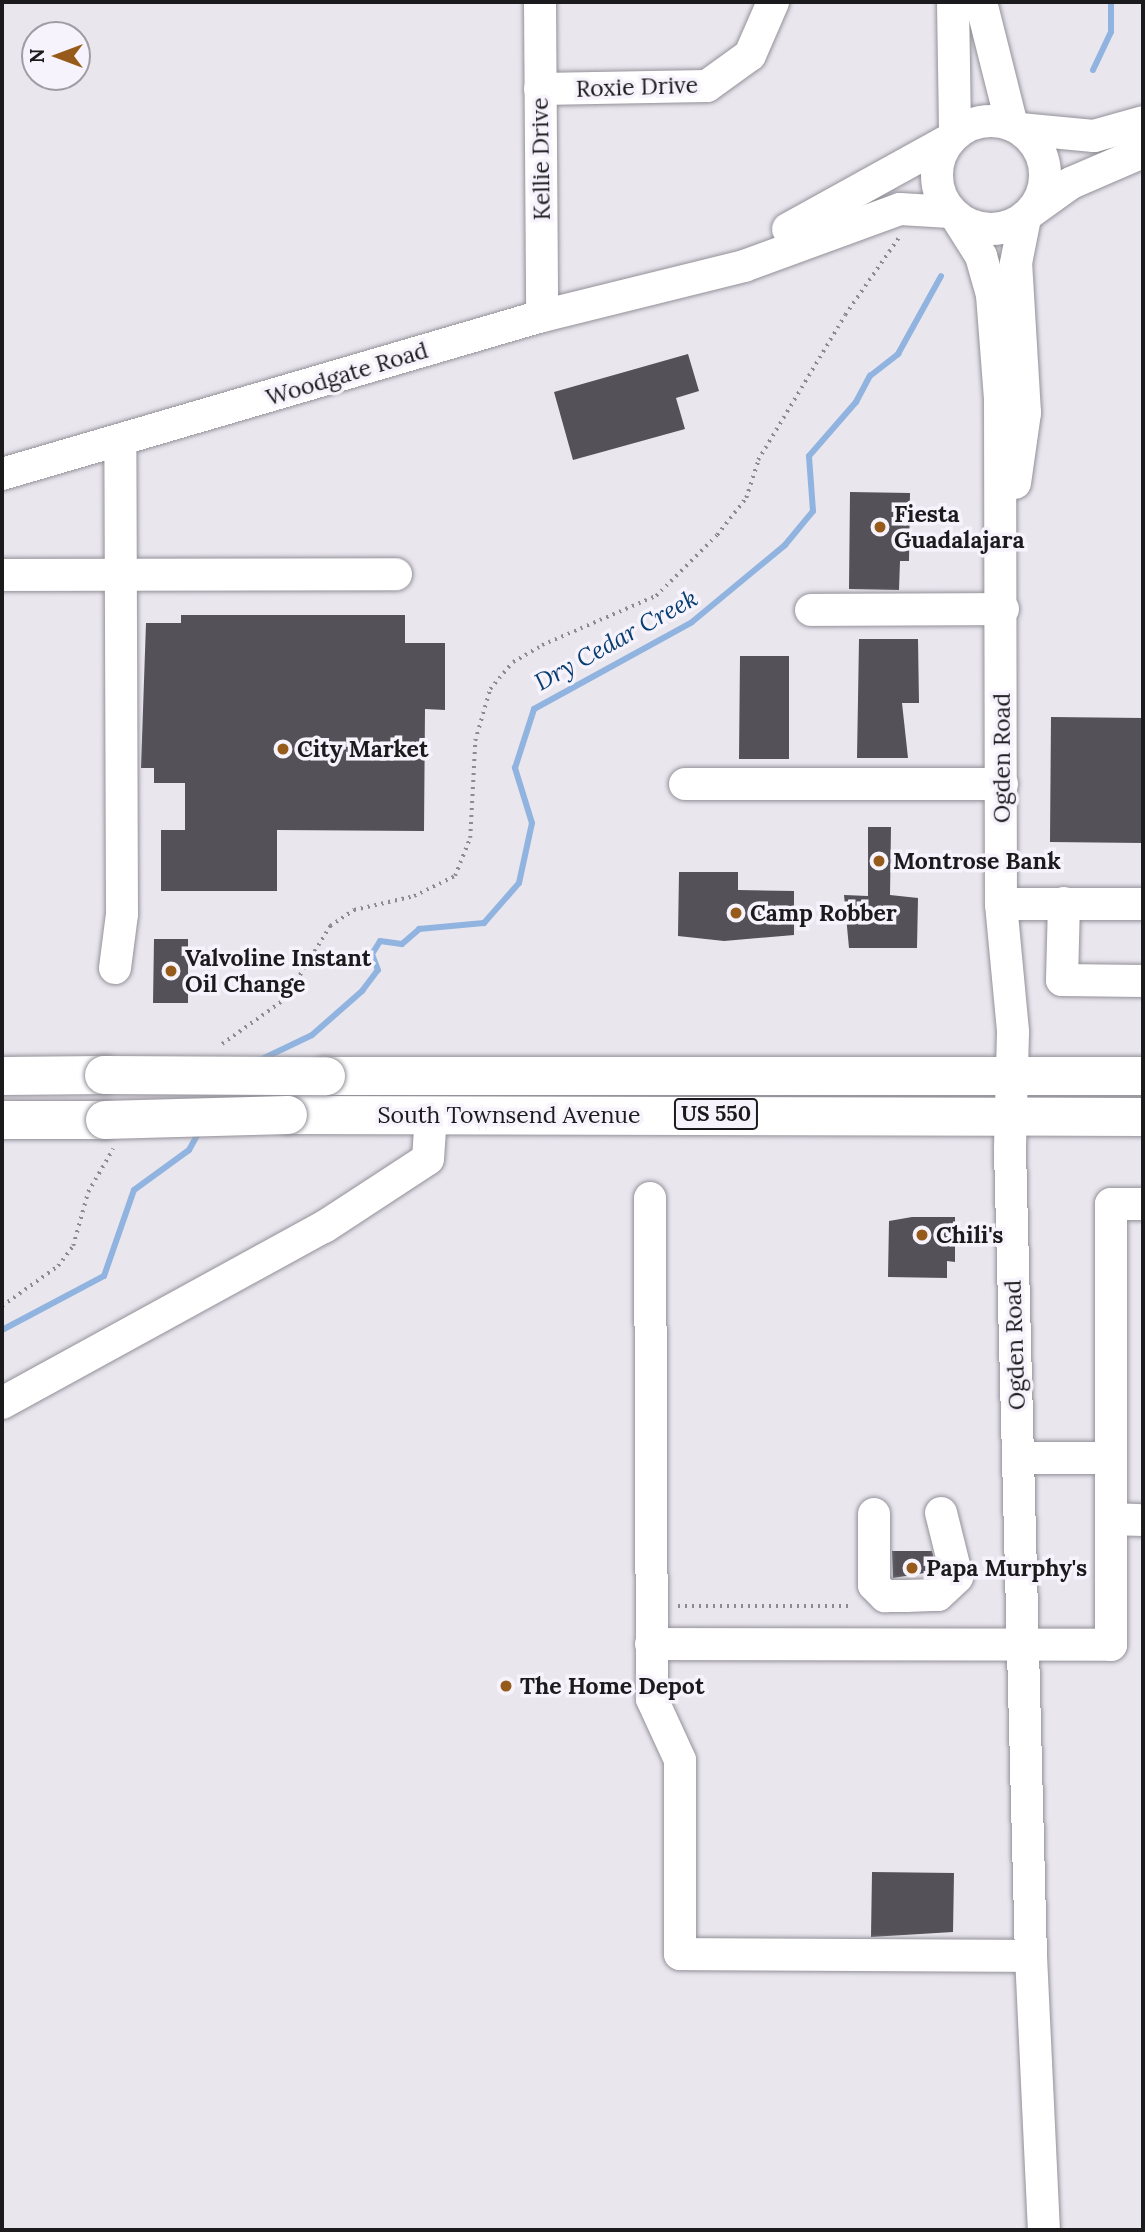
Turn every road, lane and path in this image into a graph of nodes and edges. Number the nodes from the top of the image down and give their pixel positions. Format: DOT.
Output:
graph roads {
  1 [pos="540,2"];
  2 [pos="773,2"];
  3 [pos="953,2"];
  4 [pos="981,2"];
  5 [pos="540,89"];
  6 [pos="1143,122"];
  7 [pos="1016,127"];
  8 [pos="952,137"];
  9 [pos="1143,152"];
  10 [pos="900,209"];
  11 [pos="953,215"];
  12 [pos="1028,215"];
  13 [pos="693,277"];
  14 [pos="542,316"];
  15 [pos="120,442"];
  16 [pos="2,474"];
  17 [pos="120,572"];
  18 [pos="2,575"];
  19 [pos="396,575"];
  20 [pos="1003,609"];
  21 [pos="811,610"];
  22 [pos="685,784"];
  23 [pos="1002,784"];
  24 [pos="1064,903"];
  25 [pos="1000,904"];
  26 [pos="1143,904"];
  27 [pos="115,968"];
  28 [pos="1143,981"];
  29 [pos="211,1056"];
  30 [pos="1012,1075"];
  31 [pos="1143,1075"];
  32 [pos="2,1076"];
  33 [pos="431,1115"];
  34 [pos="1012,1115"];
  35 [pos="1143,1117"];
  36 [pos="2,1120"];
  37 [pos="111,1132"];
  38 [pos="650,1198"];
  39 [pos="1143,1204"];
  40 [pos="2,1306"];
  41 [pos="2,1403"];
  42 [pos="1018,1458"];
  43 [pos="1111,1458"];
  44 [pos="942,1513"];
  45 [pos="874,1514"];
  46 [pos="1111,1519"];
  47 [pos="1143,1520"];
  48 [pos="651,1606"];
  49 [pos="850,1606"];
  50 [pos="651,1644"];
  51 [pos="1023,1645"];
  52 [pos="1031,1956"];
  53 [pos="1044,2230"];
  1 -- 5 [label="street, Kellie Drive"];
  2 -- 5 [label="street, Roxie Drive"];
  3 -- 8 [label="street"];
  4 -- 7 [label="street"];
  5 -- 14 [label="street, Kellie Drive"];
  6 -- 7 [label="street"];
  7 -- 8 [label="street"];
  7 -- 12 [label="street"];
  8 -- 11 [label="street"];
  8 -- 13 [label="street, Woodgate Road"];
  9 -- 12 [label="street"];
  10 -- 11 [label="street, Woodgate Road"];
  10 -- 13 [label="street, Woodgate Road"];
  10 -- 29 [label="path"];
  11 -- 12 [label="street"];
  11 -- 20 [label="street, Ogden Road"];
  12 -- 20 [label="street, Ogden Road"];
  13 -- 14 [label="street, Woodgate Road"];
  14 -- 15 [label="street, Woodgate Road"];
  15 -- 16 [label="street, Woodgate Road"];
  15 -- 17 [label="street"];
  17 -- 18 [label="street"];
  17 -- 19 [label="street"];
  17 -- 27 [label="street"];
  20 -- 21 [label="street"];
  20 -- 23 [label="street, Ogden Road"];
  22 -- 23 [label="street"];
  23 -- 25 [label="street, Ogden Road"];
  24 -- 25 [label="street"];
  24 -- 26 [label="street"];
  24 -- 28 [label="street"];
  25 -- 30 [label="street, Ogden Road"];
  30 -- 31 [label="highway, South Townsend Avenue / US 550"];
  30 -- 32 [label="highway, South Townsend Avenue / US 550, bridge"];
  30 -- 34 [label="street, Ogden Road"];
  33 -- 34 [label="highway, South Townsend Avenue / US 550"];
  33 -- 37 [label="highway, South Townsend Avenue / US 550, bridge"];
  33 -- 41 [label="street"];
  34 -- 35 [label="highway, South Townsend Avenue / US 550"];
  34 -- 42 [label="street, Ogden Road"];
  36 -- 37 [label="highway, South Townsend Avenue / US 550"];
  37 -- 40 [label="path"];
  38 -- 48 [label="street"];
  39 -- 43 [label="street"];
  42 -- 43 [label="street"];
  42 -- 51 [label="street, Ogden Road"];
  43 -- 46 [label="street"];
  44 -- 45 [label="street"];
  46 -- 47 [label="street"];
  46 -- 51 [label="street"];
  48 -- 49 [label="path"];
  48 -- 50 [label="street"];
  50 -- 51 [label="street"];
  50 -- 52 [label="street"];
  51 -- 52 [label="street, Ogden Road"];
  52 -- 53 [label="street, Ogden Road"];
}
